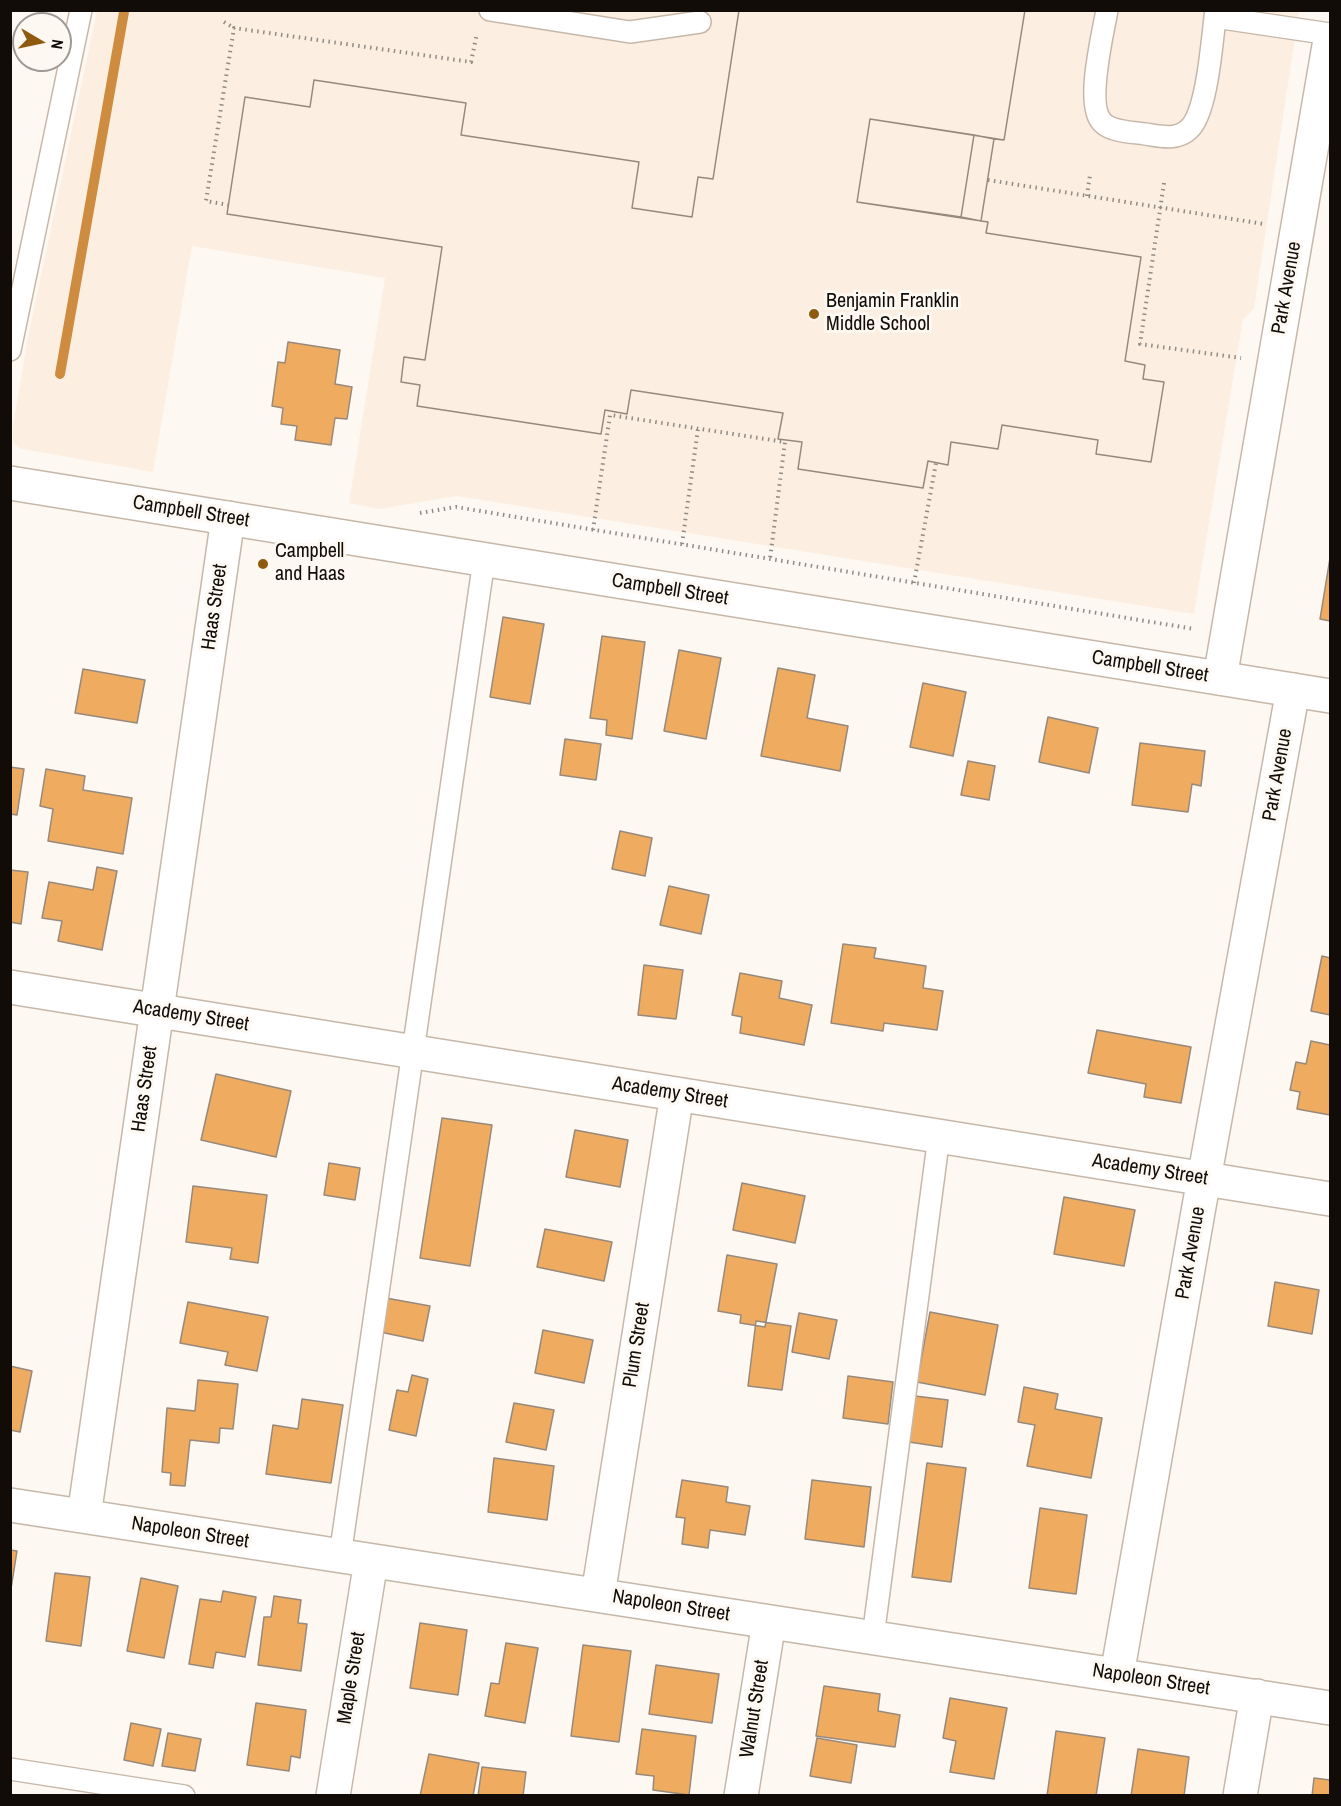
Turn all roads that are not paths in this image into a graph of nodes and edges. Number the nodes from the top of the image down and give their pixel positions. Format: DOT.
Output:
graph roads {
  1 [pos="81,10"];
  2 [pos="490,10"];
  3 [pos="1107,10"];
  4 [pos="1216,14"];
  5 [pos="700,22"];
  6 [pos="1330,34"];
  7 [pos="1330,40"];
  8 [pos="10,350"];
  9 [pos="10,483"];
  10 [pos="228,518"];
  11 [pos="484,560"];
  12 [pos="1220,678"];
  13 [pos="1293,690"];
  14 [pos="1330,696"];
  15 [pos="10,987"];
  16 [pos="156,1011"];
  17 [pos="413,1052"];
  18 [pos="677,1094"];
  19 [pos="939,1136"];
  20 [pos="1205,1179"];
  21 [pos="1330,1199"];
  22 [pos="10,1505"];
  23 [pos="84,1516"];
  24 [pos="355,1558"];
  25 [pos="598,1595"];
  26 [pos="769,1622"];
  27 [pos="873,1637"];
  28 [pos="1117,1675"];
  29 [pos="1257,1696"];
  30 [pos="1330,1707"];
  31 [pos="10,1769"];
  32 [pos="184,1796"];
  33 [pos="333,1796"];
  34 [pos="741,1796"];
  35 [pos="1240,1796"];
  1 -- 8 [label="lane"];
  2 -- 5 [label="lane"];
  3 -- 4 [label="lane"];
  4 -- 6 [label="lane"];
  7 -- 12 [label="street, Park Avenue"];
  9 -- 10 [label="street, Campbell Street"];
  10 -- 11 [label="street, Campbell Street"];
  10 -- 16 [label="street, Haas Street"];
  11 -- 12 [label="street, Campbell Street"];
  11 -- 17 [label="lane"];
  12 -- 13 [label="street, Campbell Street"];
  13 -- 14 [label="street, Campbell Street"];
  13 -- 20 [label="street, Park Avenue"];
  15 -- 16 [label="street, Academy Street"];
  16 -- 17 [label="street, Academy Street"];
  16 -- 23 [label="street, Haas Street"];
  17 -- 18 [label="street, Academy Street"];
  17 -- 24 [label="lane"];
  18 -- 19 [label="street, Academy Street"];
  18 -- 25 [label="street, Plum Street"];
  19 -- 20 [label="street, Academy Street"];
  19 -- 27 [label="lane"];
  20 -- 21 [label="street, Academy Street"];
  20 -- 28 [label="street, Park Avenue"];
  22 -- 23 [label="street, Napoleon Street"];
  23 -- 24 [label="street, Napoleon Street"];
  24 -- 25 [label="street, Napoleon Street"];
  24 -- 33 [label="street, Maple Street"];
  25 -- 26 [label="street, Napoleon Street"];
  26 -- 27 [label="street, Napoleon Street"];
  26 -- 34 [label="street, Walnut Street"];
  27 -- 28 [label="street, Napoleon Street"];
  28 -- 29 [label="street, Napoleon Street"];
  29 -- 30 [label="street, Napoleon Street"];
  29 -- 35 [label="street"];
  31 -- 32 [label="lane"];
}
